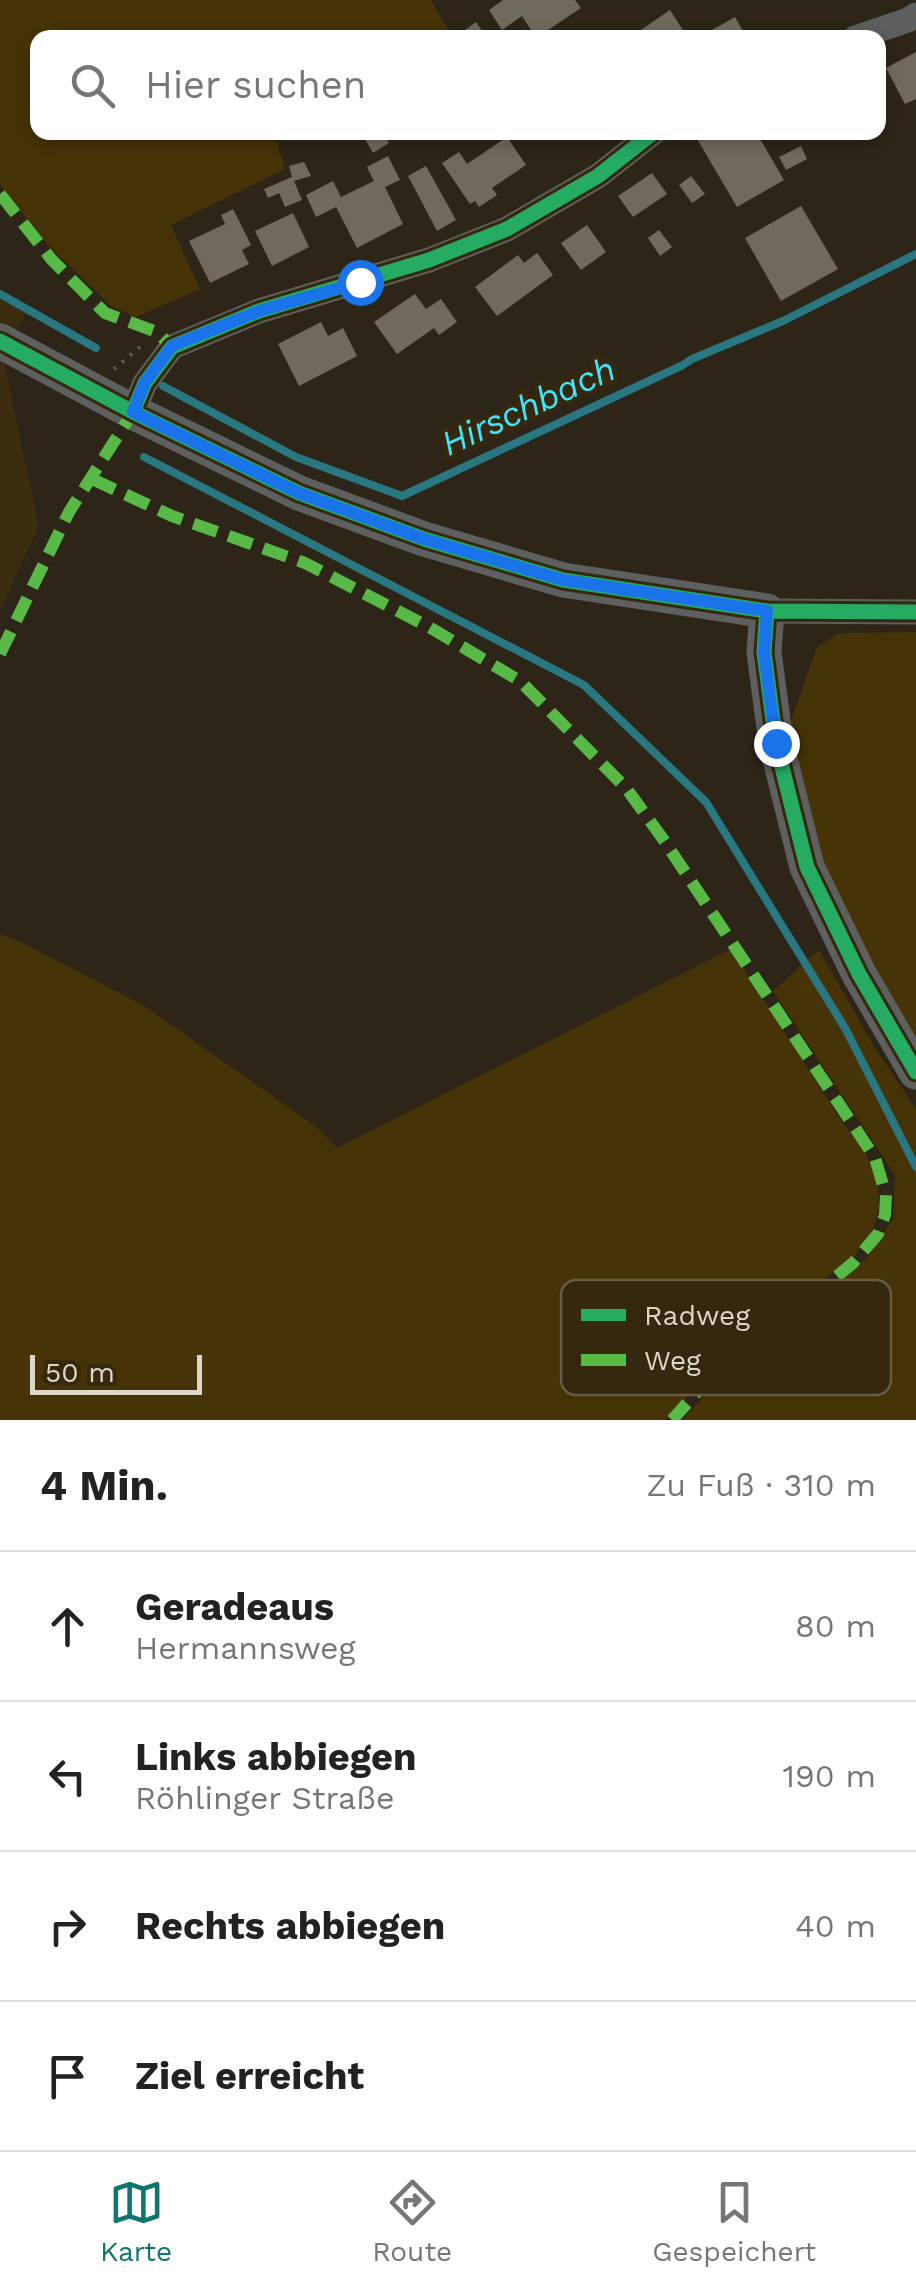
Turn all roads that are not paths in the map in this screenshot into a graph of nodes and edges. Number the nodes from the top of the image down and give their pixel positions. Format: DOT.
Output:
graph roads {
  1 [pos="916,15"];
  2 [pos="879,30"];
  3 [pos="644,140"];
  4 [pos="0,340"];
  5 [pos="133,412"];
  6 [pos="767,611"];
  7 [pos="916,612"];
  8 [pos="916,1072"];
  1 -- 2 [label="street"];
  3 -- 5 [label="street"];
  4 -- 5 [label="street"];
  5 -- 6 [label="street"];
  6 -- 7 [label="street"];
  6 -- 8 [label="street"];
}
